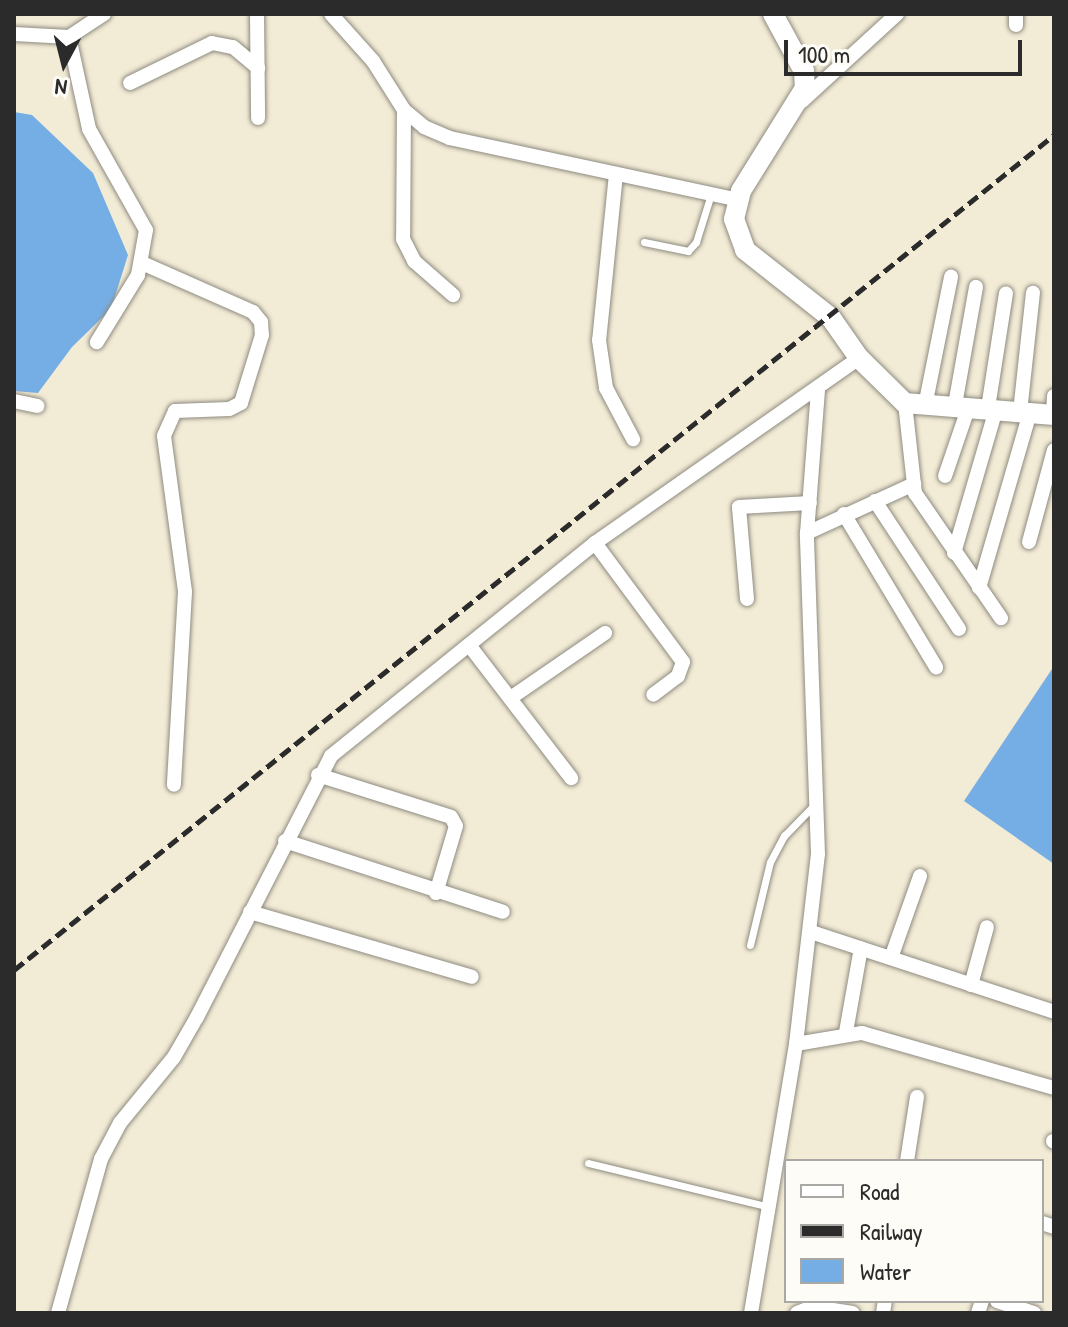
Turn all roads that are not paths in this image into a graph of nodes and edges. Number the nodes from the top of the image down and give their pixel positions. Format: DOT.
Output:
graph roads {
  1 [pos="104,14"];
  2 [pos="257,14"];
  3 [pos="331,14"];
  4 [pos="773,14"];
  5 [pos="897,14"];
  6 [pos="14,34"];
  7 [pos="69,37"];
  8 [pos="258,68"];
  9 [pos="130,83"];
  10 [pos="801,101"];
  11 [pos="404,110"];
  12 [pos="258,118"];
  13 [pos="616,174"];
  14 [pos="711,194"];
  15 [pos="739,200"];
  16 [pos="644,242"];
  17 [pos="142,263"];
  18 [pos="951,277"];
  19 [pos="976,287"];
  20 [pos="1006,293"];
  21 [pos="1033,293"];
  22 [pos="453,295"];
  23 [pos="97,342"];
  24 [pos="859,358"];
  25 [pos="818,389"];
  26 [pos="14,401"];
  27 [pos="905,403"];
  28 [pos="37,406"];
  29 [pos="925,406"];
  30 [pos="977,407"];
  31 [pos="1054,409"];
  32 [pos="1025,412"];
  33 [pos="633,439"];
  34 [pos="1054,450"];
  35 [pos="945,476"];
  36 [pos="914,484"];
  37 [pos="875,501"];
  38 [pos="810,503"];
  39 [pos="844,514"];
  40 [pos="807,533"];
  41 [pos="1029,542"];
  42 [pos="595,543"];
  43 [pos="954,553"];
  44 [pos="979,588"];
  45 [pos="747,599"];
  46 [pos="1001,618"];
  47 [pos="959,629"];
  48 [pos="605,633"];
  49 [pos="469,645"];
  50 [pos="936,667"];
  51 [pos="653,695"];
  52 [pos="512,697"];
  53 [pos="318,775"];
  54 [pos="571,778"];
  55 [pos="174,785"];
  56 [pos="814,805"];
  57 [pos="285,841"];
  58 [pos="920,876"];
  59 [pos="436,893"];
  60 [pos="250,912"];
  61 [pos="503,912"];
  62 [pos="987,927"];
  63 [pos="811,932"];
  64 [pos="750,945"];
  65 [pos="861,948"];
  66 [pos="891,958"];
  67 [pos="472,977"];
  68 [pos="971,985"];
  69 [pos="1054,1012"];
  70 [pos="846,1032"];
  71 [pos="796,1044"];
  72 [pos="1054,1088"];
  73 [pos="917,1097"];
  74 [pos="907,1159"];
  75 [pos="588,1163"];
  76 [pos="766,1206"];
  77 [pos="1003,1303"];
  78 [pos="58,1313"];
  79 [pos="751,1313"];
  80 [pos="797,1313"];
  81 [pos="853,1313"];
  82 [pos="1034,1313"];
  1 -- 7 [label="street"];
  2 -- 8 [label="street"];
  3 -- 11 [label="street"];
  4 -- 10 [label="street"];
  5 -- 10 [label="street"];
  6 -- 7 [label="street"];
  7 -- 17 [label="street"];
  8 -- 9 [label="street"];
  8 -- 12 [label="street"];
  10 -- 15 [label="street"];
  11 -- 13 [label="street"];
  11 -- 22 [label="street"];
  13 -- 14 [label="street"];
  13 -- 33 [label="street"];
  14 -- 15 [label="street"];
  14 -- 16 [label="lane"];
  15 -- 24 [label="street"];
  17 -- 23 [label="street"];
  17 -- 55 [label="street"];
  18 -- 29 [label="street"];
  19 -- 30 [label="street"];
  20 -- 30 [label="street"];
  21 -- 32 [label="street"];
  24 -- 25 [label="street"];
  24 -- 27 [label="street"];
  25 -- 38 [label="street"];
  25 -- 42 [label="street"];
  26 -- 28 [label="street"];
  27 -- 29 [label="street"];
  27 -- 36 [label="street"];
  29 -- 30 [label="street"];
  30 -- 32 [label="street"];
  30 -- 35 [label="street"];
  30 -- 43 [label="street"];
  31 -- 32 [label="street"];
  32 -- 44 [label="street"];
  34 -- 41 [label="street"];
  36 -- 37 [label="street"];
  36 -- 43 [label="street"];
  37 -- 39 [label="street"];
  37 -- 47 [label="street"];
  38 -- 40 [label="street"];
  38 -- 45 [label="street"];
  39 -- 40 [label="street"];
  39 -- 50 [label="street"];
  40 -- 56 [label="street"];
  42 -- 49 [label="street"];
  42 -- 51 [label="street"];
  43 -- 44 [label="street"];
  44 -- 46 [label="street"];
  48 -- 52 [label="street"];
  49 -- 52 [label="street"];
  49 -- 53 [label="street"];
  52 -- 54 [label="street"];
  53 -- 57 [label="street"];
  53 -- 59 [label="street"];
  56 -- 63 [label="street"];
  56 -- 64 [label="lane"];
  57 -- 59 [label="street"];
  57 -- 60 [label="street"];
  58 -- 66 [label="street"];
  59 -- 61 [label="street"];
  60 -- 67 [label="street"];
  60 -- 78 [label="street"];
  62 -- 68 [label="street"];
  63 -- 65 [label="street"];
  63 -- 71 [label="street"];
  65 -- 66 [label="street"];
  65 -- 70 [label="street"];
  66 -- 68 [label="street"];
  68 -- 69 [label="street"];
  70 -- 71 [label="street"];
  70 -- 72 [label="street"];
  71 -- 76 [label="street"];
  73 -- 74 [label="street"];
  75 -- 76 [label="lane"];
  76 -- 79 [label="street"];
  77 -- 82 [label="street"];
  80 -- 81 [label="street"];
}
